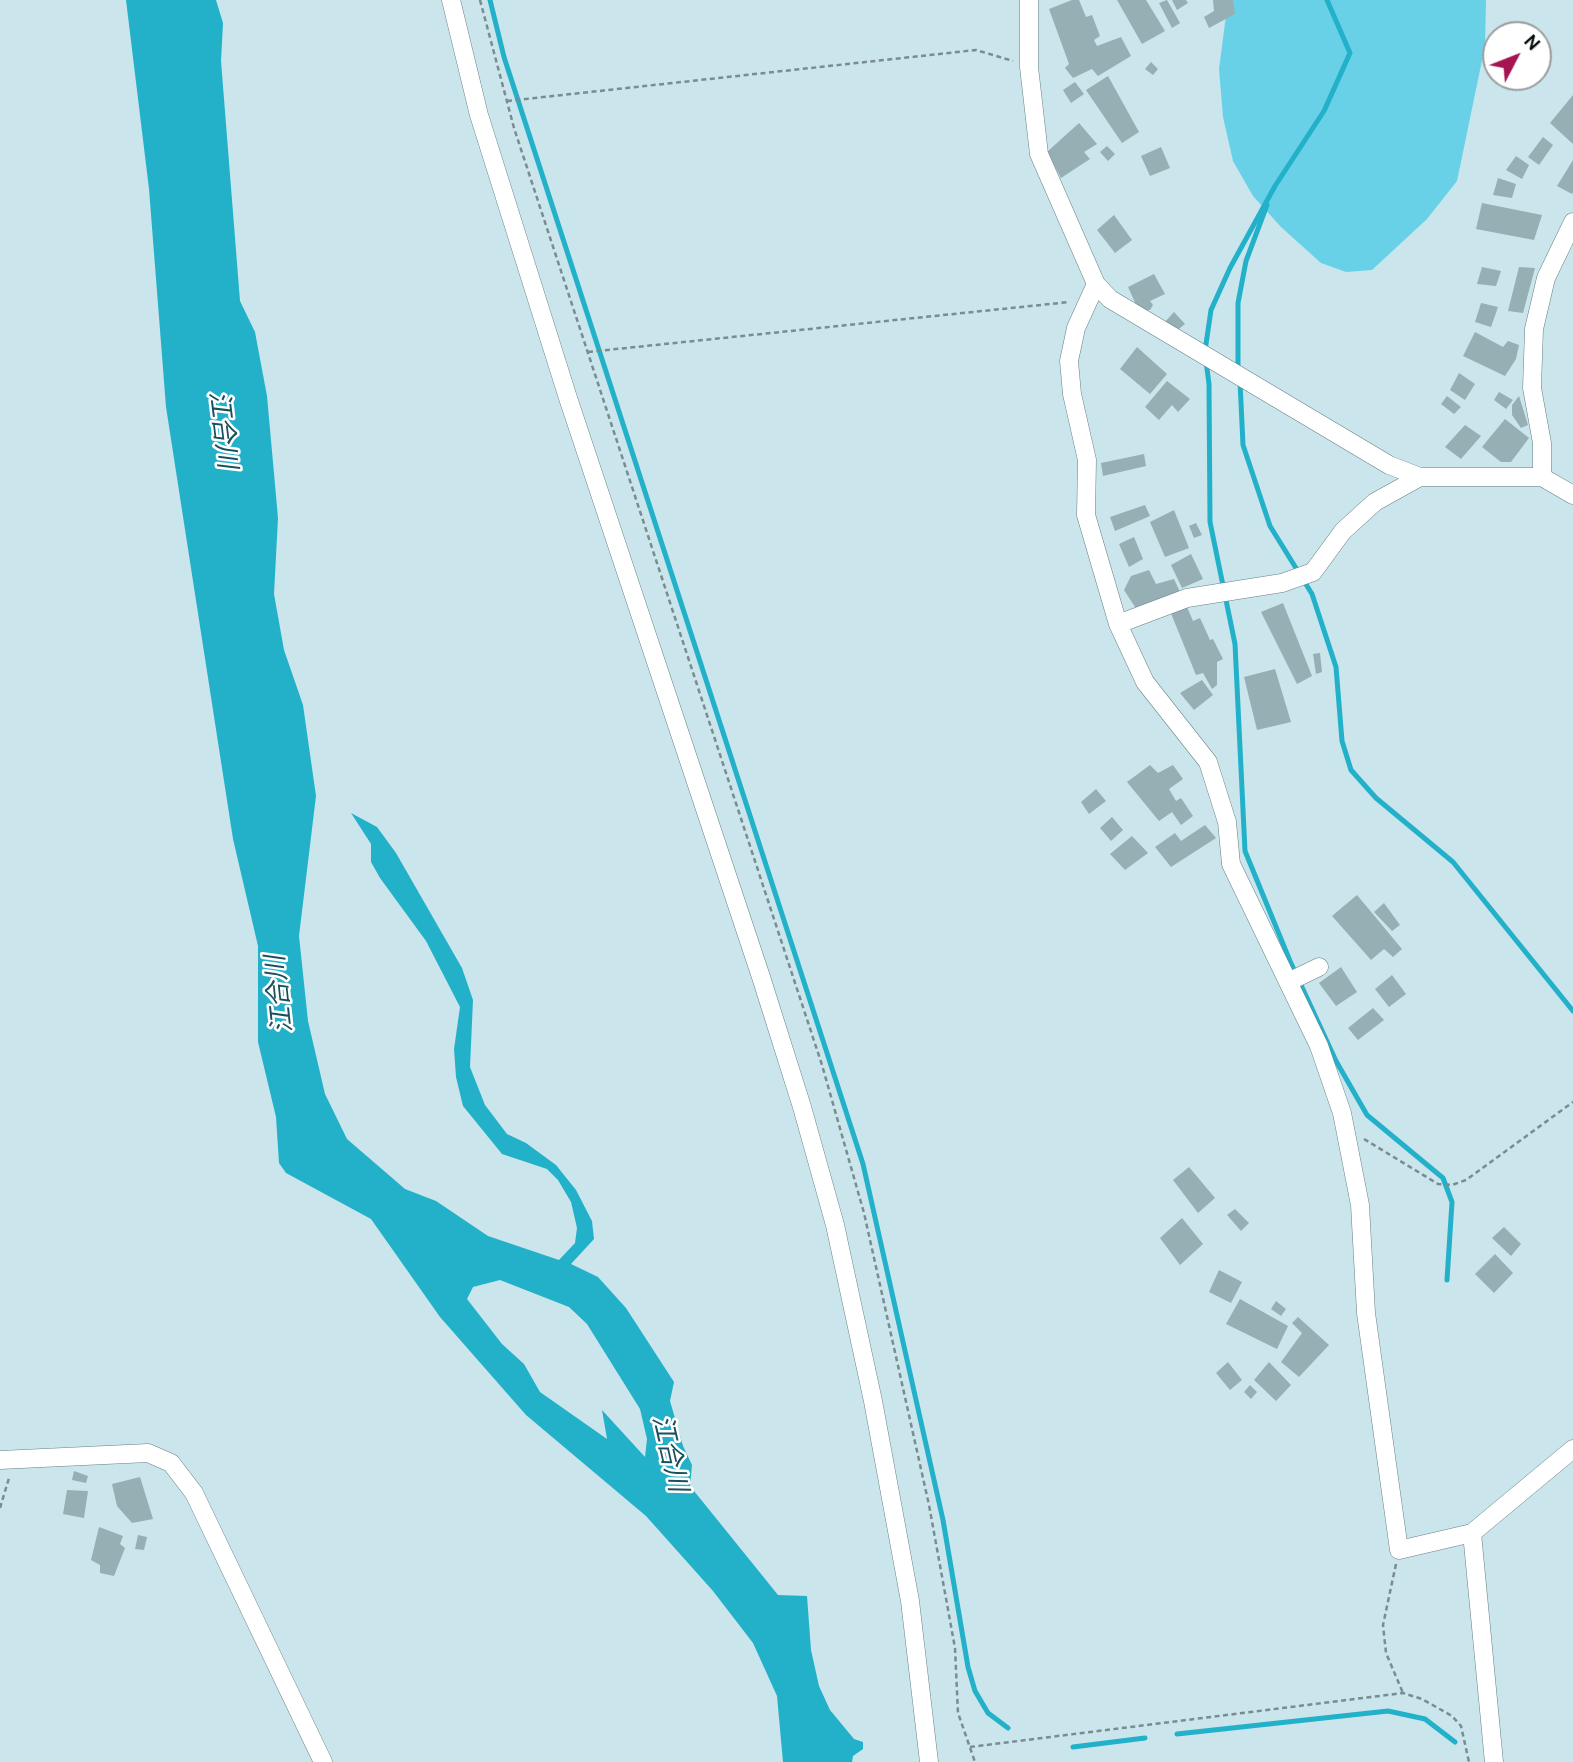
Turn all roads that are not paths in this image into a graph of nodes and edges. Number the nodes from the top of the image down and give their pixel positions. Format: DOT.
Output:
graph roads {
  1 [pos="451,0"];
  2 [pos="1029,0"];
  3 [pos="1573,222"];
  4 [pos="1096,284"];
  5 [pos="1420,477"];
  6 [pos="1542,477"];
  7 [pos="1573,495"];
  8 [pos="1118,624"];
  9 [pos="1319,967"];
  10 [pos="1288,982"];
  11 [pos="1573,1449"];
  12 [pos="7,1459"];
  13 [pos="1472,1533"];
  14 [pos="323,1762"];
  15 [pos="929,1762"];
  16 [pos="1494,1762"];
  1 -- 15 [label="street"];
  2 -- 4 [label="street"];
  3 -- 6 [label="street"];
  4 -- 5 [label="street"];
  4 -- 8 [label="street"];
  5 -- 6 [label="street"];
  5 -- 8 [label="street"];
  6 -- 7 [label="street"];
  8 -- 10 [label="street"];
  9 -- 10 [label="street"];
  10 -- 13 [label="street"];
  11 -- 13 [label="street"];
  12 -- 14 [label="street"];
  13 -- 16 [label="street"];
}
